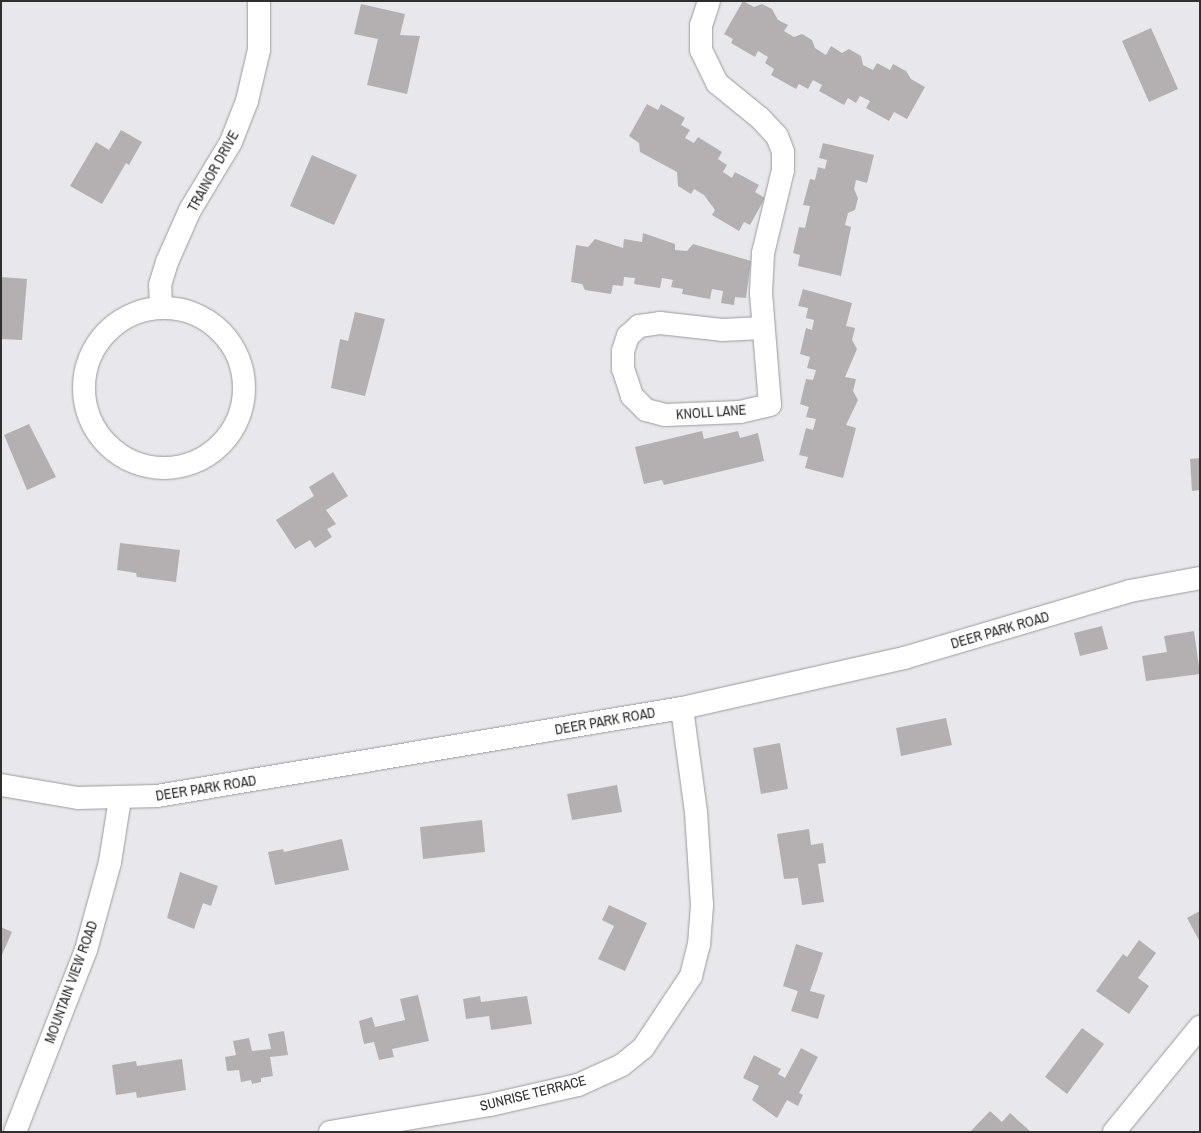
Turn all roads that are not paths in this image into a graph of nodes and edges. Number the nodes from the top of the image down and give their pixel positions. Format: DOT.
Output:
graph roads {
  1 [pos="260,1"];
  2 [pos="709,1"];
  3 [pos="161,308"];
  4 [pos="763,328"];
  5 [pos="1200,578"];
  6 [pos="682,708"];
  7 [pos="1,785"];
  8 [pos="120,799"];
  9 [pos="1200,1027"];
  10 [pos="15,1132"];
  11 [pos="330,1132"];
  12 [pos="1114,1132"];
  1 -- 3 [label="street, TRAINOR DRIVE"];
  2 -- 4 [label="street, KNOLL LANE"];
  3 -- 3 [label="street"];
  4 -- 4 [label="street, KNOLL LANE"];
  5 -- 6 [label="street, DEER PARK ROAD"];
  6 -- 8 [label="street, DEER PARK ROAD"];
  6 -- 11 [label="street, SUNRISE TERRACE"];
  7 -- 8 [label="street, DEER PARK ROAD"];
  8 -- 10 [label="street, MOUNTAIN VIEW ROAD"];
  9 -- 12 [label="street"];
}
